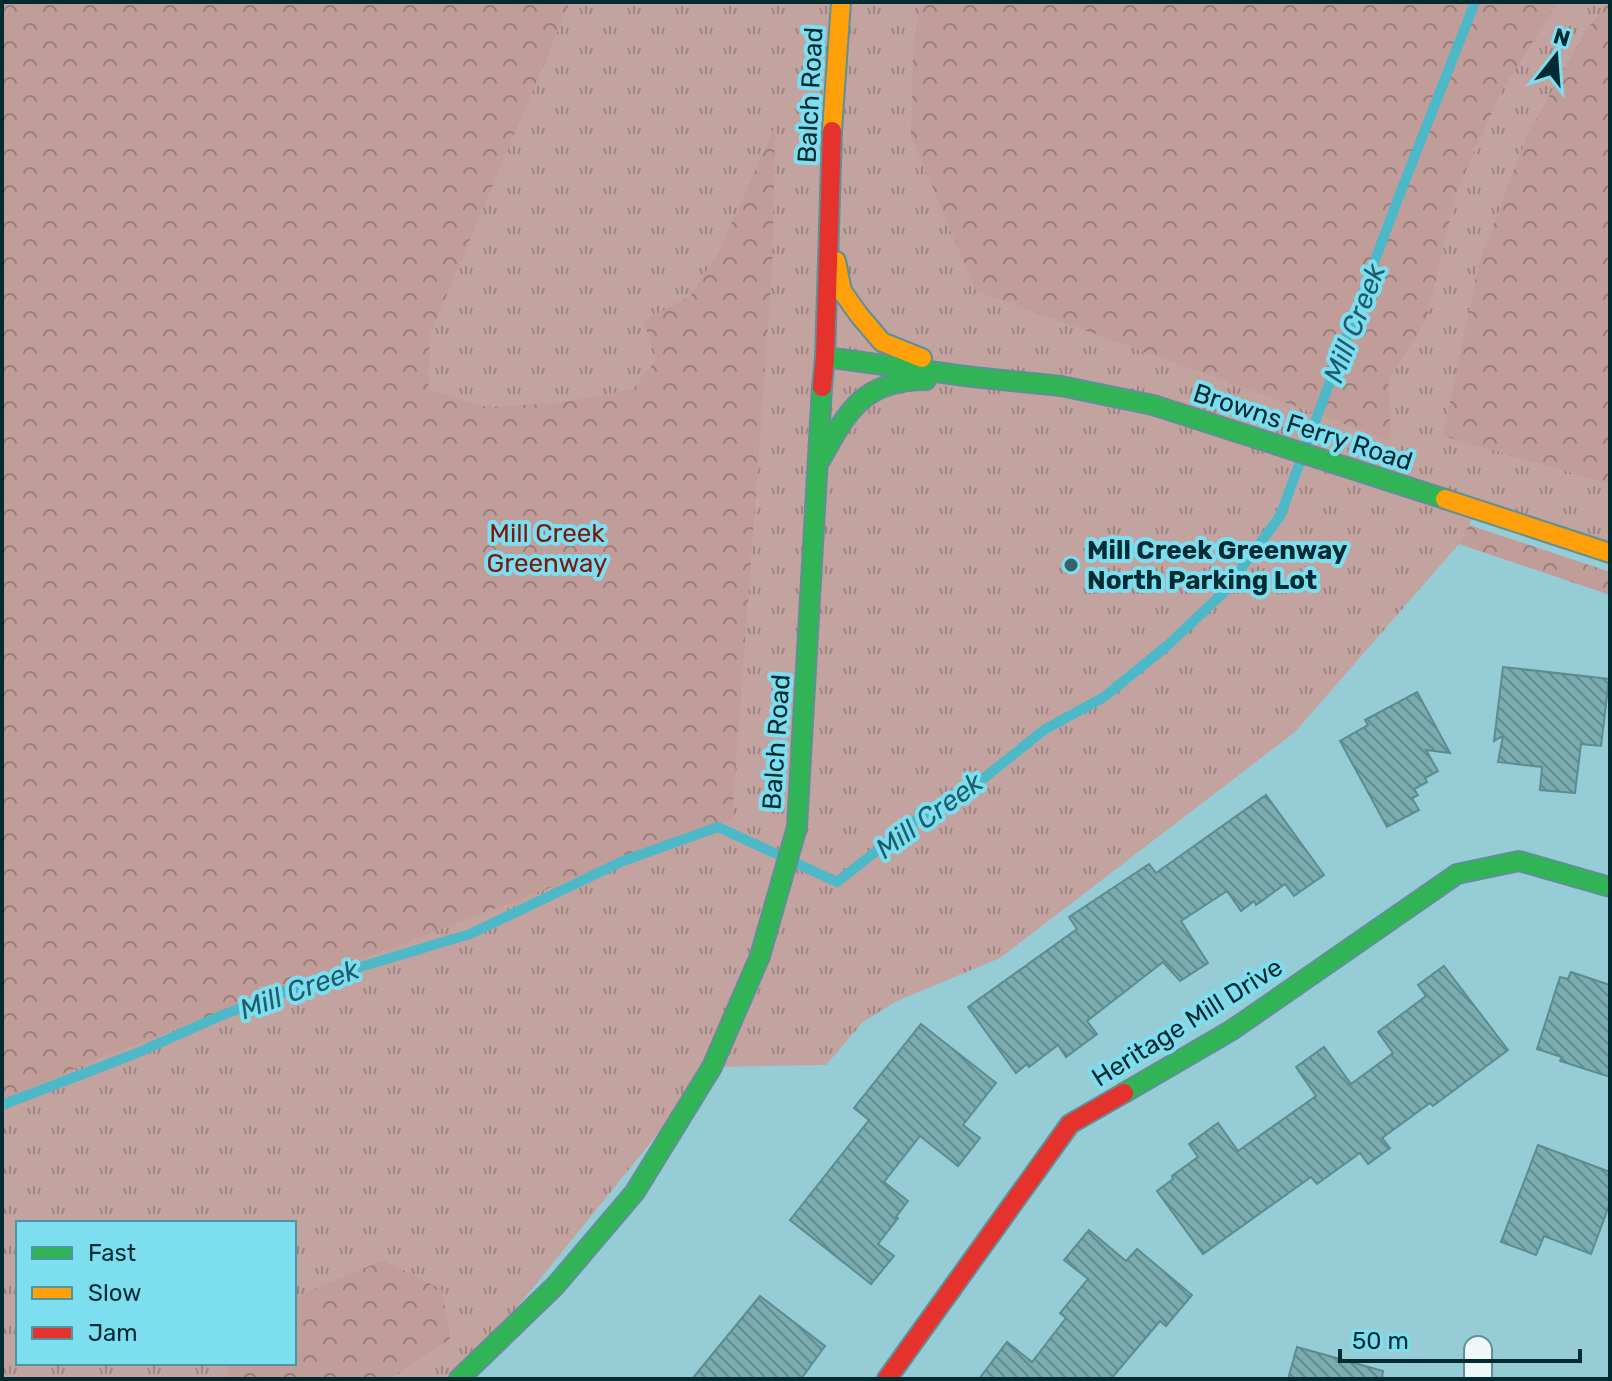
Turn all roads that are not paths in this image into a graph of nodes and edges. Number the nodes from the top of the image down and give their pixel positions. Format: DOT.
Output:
graph roads {
  1 [pos="841,2"];
  2 [pos="830,226"];
  3 [pos="825,357"];
  4 [pos="973,377"];
  5 [pos="817,465"];
  6 [pos="1610,553"];
  7 [pos="1610,887"];
  8 [pos="1478,1350"];
  9 [pos="459,1379"];
  10 [pos="887,1379"];
  11 [pos="1478,1379"];
  1 -- 2 [label="street, Balch Road"];
  2 -- 3 [label="street, Balch Road"];
  2 -- 4 [label="street, Browns Ferry Road"];
  3 -- 4 [label="street, Browns Ferry Road"];
  3 -- 5 [label="street, Balch Road"];
  4 -- 5 [label="street, Browns Ferry Road"];
  4 -- 6 [label="street, Browns Ferry Road"];
  5 -- 9 [label="street, Balch Road"];
  7 -- 10 [label="street, Heritage Mill Drive"];
  8 -- 11 [label="street"];
}
